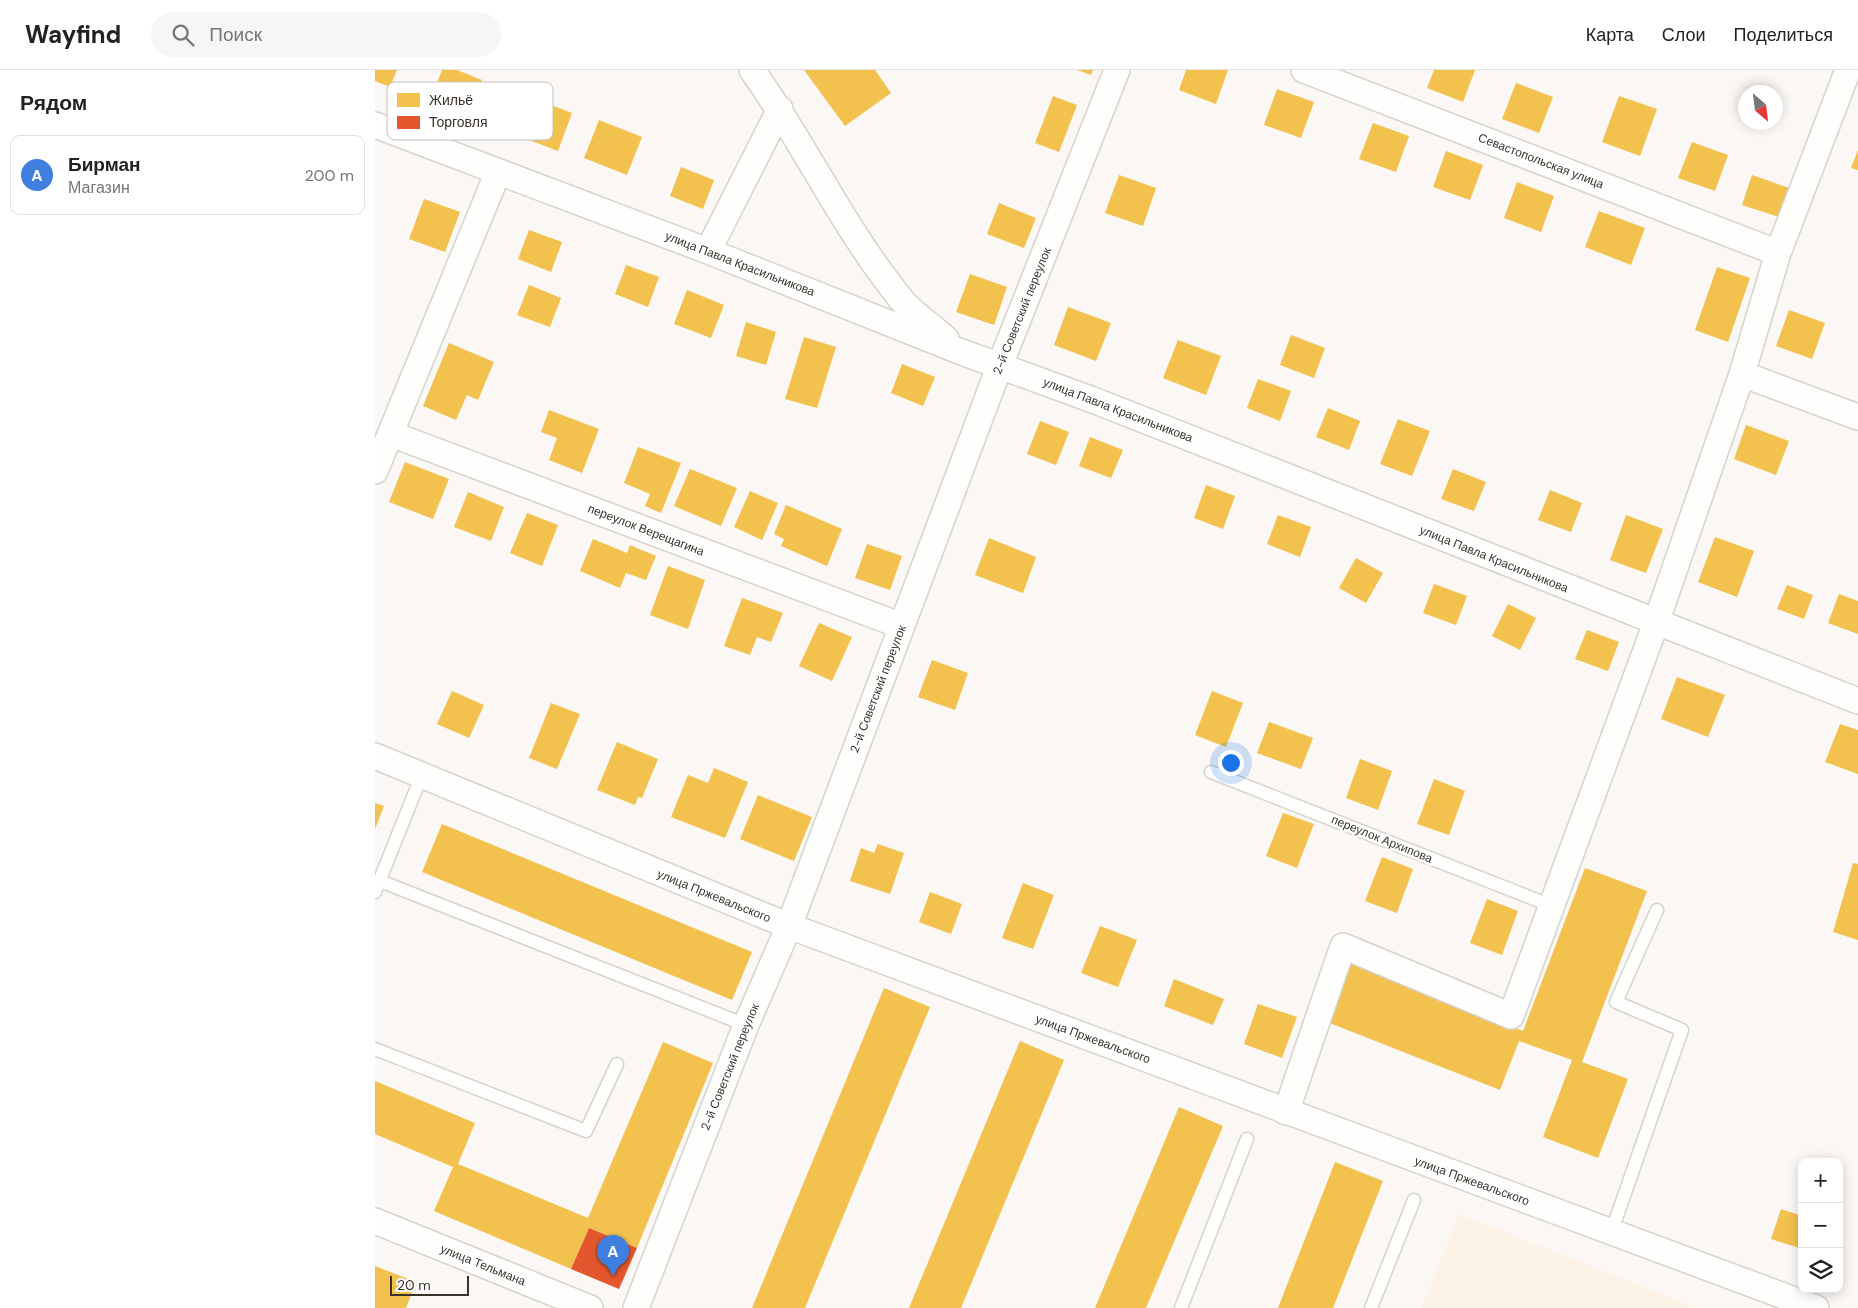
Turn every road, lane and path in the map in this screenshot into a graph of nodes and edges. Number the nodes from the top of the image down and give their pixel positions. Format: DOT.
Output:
graph roads {
  1 [pos="752,70"];
  2 [pos="1117,70"];
  3 [pos="1304,70"];
  4 [pos="1848,70"];
  5 [pos="780,109"];
  6 [pos="375,124"];
  7 [pos="387,129"];
  8 [pos="416,140"];
  9 [pos="498,172"];
  10 [pos="708,252"];
  11 [pos="1777,253"];
  12 [pos="959,351"];
  13 [pos="1000,365"];
  14 [pos="1742,374"];
  15 [pos="1858,417"];
  16 [pos="391,434"];
  17 [pos="375,471"];
  18 [pos="1657,623"];
  19 [pos="902,626"];
  20 [pos="1858,701"];
  21 [pos="375,756"];
  22 [pos="1211,772"];
  23 [pos="421,776"];
  24 [pos="377,887"];
  25 [pos="1552,906"];
  26 [pos="1657,910"];
  27 [pos="789,926"];
  28 [pos="746,1025"];
  29 [pos="375,1049"];
  30 [pos="617,1064"];
  31 [pos="1286,1112"];
  32 [pos="1247,1139"];
  33 [pos="1414,1200"];
  34 [pos="375,1221"];
  35 [pos="1611,1233"];
  36 [pos="590,1308"];
  37 [pos="636,1308"];
  38 [pos="1181,1308"];
  39 [pos="1371,1308"];
  40 [pos="1816,1308"];
  1 -- 5 [label="street"];
  2 -- 13 [label="street, 2-й Советский переулок"];
  3 -- 11 [label="street, Севастопольская улица"];
  4 -- 11 [label="street"];
  5 -- 10 [label="street"];
  5 -- 12 [label="street"];
  6 -- 7 [label="street, улица Павла Красильникова"];
  8 -- 9 [label="street, улица Павла Красильникова"];
  9 -- 10 [label="street, улица Павла Красильникова"];
  9 -- 16 [label="street"];
  10 -- 12 [label="street, улица Павла Красильникова"];
  11 -- 14 [label="street"];
  12 -- 13 [label="street, улица Павла Красильникова"];
  13 -- 18 [label="street, улица Павла Красильникова"];
  13 -- 19 [label="street, 2-й Советский переулок"];
  14 -- 15 [label="street"];
  14 -- 18 [label="street"];
  16 -- 17 [label="street"];
  16 -- 19 [label="street, переулок Верещагина"];
  18 -- 20 [label="street, улица Павла Красильникова"];
  18 -- 25 [label="street"];
  19 -- 27 [label="street, 2-й Советский переулок"];
  21 -- 23 [label="street, улица Пржевальского"];
  22 -- 25 [label="lane, переулок Архипова"];
  23 -- 24 [label="lane"];
  23 -- 27 [label="street, улица Пржевальского"];
  24 -- 28 [label="lane"];
  25 -- 31 [label="street"];
  26 -- 35 [label="lane"];
  27 -- 28 [label="street, 2-й Советский переулок"];
  27 -- 31 [label="street, улица Пржевальского"];
  28 -- 37 [label="street, 2-й Советский переулок"];
  29 -- 30 [label="lane"];
  31 -- 35 [label="street, улица Пржевальского"];
  32 -- 38 [label="lane"];
  33 -- 39 [label="lane"];
  34 -- 36 [label="street, улица Тельмана"];
  35 -- 40 [label="street, улица Пржевальского"];
}
